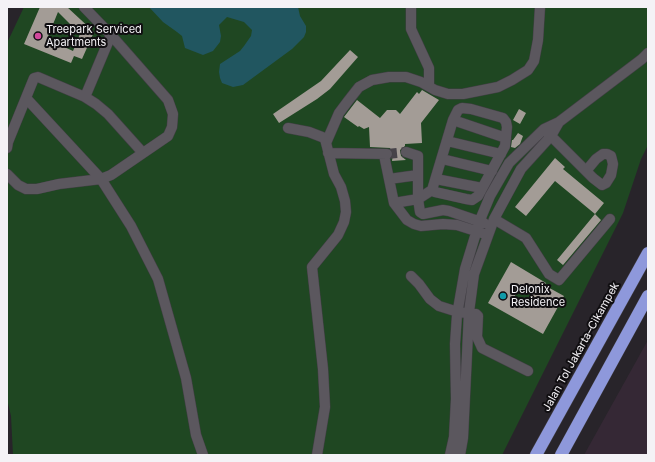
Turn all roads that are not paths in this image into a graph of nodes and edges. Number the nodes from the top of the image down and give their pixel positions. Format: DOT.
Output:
graph roads {
  1 [pos="84,7"];
  2 [pos="411,7"];
  3 [pos="540,7"];
  4 [pos="111,35"];
  5 [pos="648,53"];
  6 [pos="429,86"];
  7 [pos="85,97"];
  8 [pos="26,98"];
  9 [pos="453,120"];
  10 [pos="288,128"];
  11 [pos="548,133"];
  12 [pos="506,138"];
  13 [pos="447,141"];
  14 [pos="326,143"];
  15 [pos="7,148"];
  16 [pos="406,152"];
  17 [pos="143,153"];
  18 [pos="328,153"];
  19 [pos="501,154"];
  20 [pos="442,159"];
  21 [pos="492,171"];
  22 [pos="586,171"];
  23 [pos="7,174"];
  24 [pos="418,175"];
  25 [pos="389,178"];
  26 [pos="101,179"];
  27 [pos="436,179"];
  28 [pos="482,188"];
  29 [pos="432,190"];
  30 [pos="418,199"];
  31 [pos="394,203"];
  32 [pos="610,219"];
  33 [pos="480,220"];
  34 [pos="491,227"];
  35 [pos="476,230"];
  36 [pos="648,253"];
  37 [pos="411,276"];
  38 [pos="648,296"];
  39 [pos="458,312"];
  40 [pos="468,312"];
  41 [pos="528,371"];
  42 [pos="202,455"];
  43 [pos="317,455"];
  44 [pos="450,455"];
  45 [pos="460,455"];
  46 [pos="536,455"];
  47 [pos="561,455"];
  1 -- 4 [label="lane"];
  2 -- 6 [label="lane"];
  3 -- 6 [label="lane"];
  4 -- 7 [label="lane"];
  4 -- 17 [label="lane"];
  5 -- 11 [label="lane"];
  6 -- 14 [label="lane"];
  7 -- 8 [label="lane"];
  7 -- 17 [label="lane"];
  8 -- 15 [label="lane"];
  8 -- 26 [label="lane"];
  9 -- 12 [label="lane"];
  9 -- 12 [label="lane"];
  9 -- 13 [label="lane"];
  10 -- 14 [label="lane"];
  11 -- 22 [label="lane"];
  11 -- 33 [label="lane"];
  11 -- 34 [label="lane"];
  12 -- 19 [label="lane"];
  13 -- 19 [label="lane"];
  13 -- 20 [label="lane"];
  14 -- 18 [label="lane"];
  16 -- 24 [label="lane"];
  17 -- 26 [label="lane"];
  18 -- 25 [label="lane"];
  18 -- 43 [label="lane"];
  19 -- 21 [label="lane"];
  20 -- 21 [label="lane"];
  20 -- 27 [label="lane"];
  21 -- 28 [label="lane"];
  23 -- 26 [label="lane"];
  24 -- 25 [label="lane"];
  24 -- 30 [label="lane"];
  25 -- 31 [label="lane"];
  26 -- 42 [label="lane"];
  27 -- 28 [label="lane"];
  27 -- 29 [label="lane"];
  28 -- 29 [label="lane"];
  29 -- 30 [label="lane"];
  30 -- 31 [label="lane"];
  30 -- 33 [label="lane"];
  31 -- 35 [label="lane"];
  32 -- 34 [label="lane"];
  33 -- 34 [label="lane"];
  33 -- 35 [label="lane"];
  34 -- 35 [label="lane"];
  34 -- 40 [label="lane"];
  35 -- 39 [label="lane"];
  36 -- 46 [label="highway, Jalan Tol Jakarta–Cikampek"];
  37 -- 39 [label="lane"];
  38 -- 47 [label="highway"];
  39 -- 40 [label="lane"];
  39 -- 44 [label="lane"];
  40 -- 41 [label="lane"];
  40 -- 45 [label="lane"];
}
